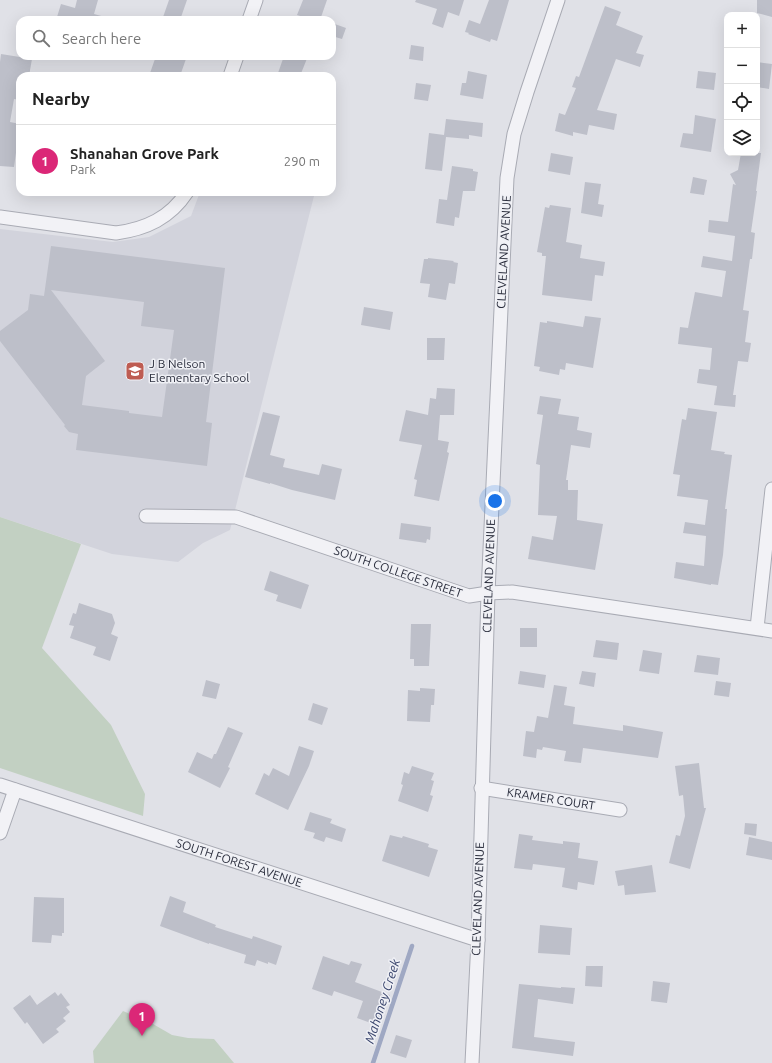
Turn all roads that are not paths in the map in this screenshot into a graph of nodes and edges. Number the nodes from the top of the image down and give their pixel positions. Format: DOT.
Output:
graph roads {
  1 [pos="256,0"];
  2 [pos="558,0"];
  3 [pos="250,16"];
  4 [pos="236,60"];
  5 [pos="231,72"];
  6 [pos="185,196"];
  7 [pos="0,218"];
  8 [pos="772,490"];
  9 [pos="146,516"];
  10 [pos="488,593"];
  11 [pos="757,628"];
  12 [pos="772,630"];
  13 [pos="0,785"];
  14 [pos="481,788"];
  15 [pos="16,790"];
  16 [pos="620,810"];
  17 [pos="0,833"];
  18 [pos="478,940"];
  19 [pos="472,1063"];
  1 -- 3 [label="street"];
  2 -- 10 [label="street, CLEVELAND AVENUE"];
  4 -- 5 [label="street"];
  6 -- 7 [label="street"];
  8 -- 11 [label="street"];
  9 -- 10 [label="street, SOUTH COLLEGE STREET"];
  10 -- 11 [label="street, SOUTH COLLEGE STREET"];
  10 -- 14 [label="street, CLEVELAND AVENUE"];
  11 -- 12 [label="street, SOUTH COLLEGE STREET"];
  13 -- 15 [label="street, SOUTH FOREST AVENUE"];
  14 -- 16 [label="street, KRAMER COURT"];
  14 -- 18 [label="street, CLEVELAND AVENUE"];
  15 -- 17 [label="street"];
  15 -- 18 [label="street, SOUTH FOREST AVENUE"];
  18 -- 19 [label="street, CLEVELAND AVENUE"];
}
